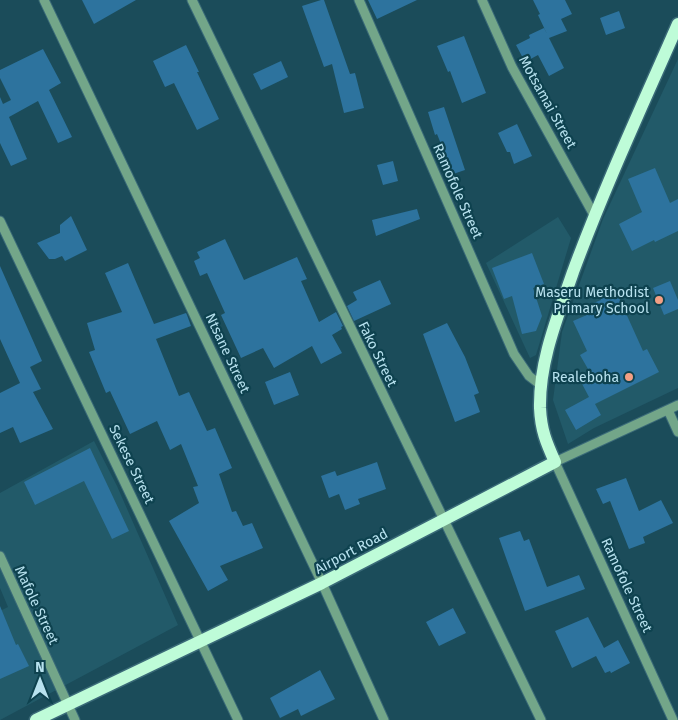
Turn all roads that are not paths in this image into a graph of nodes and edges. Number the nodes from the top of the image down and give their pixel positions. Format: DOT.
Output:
graph roads {
  1 [pos="44,0"];
  2 [pos="192,0"];
  3 [pos="359,0"];
  4 [pos="482,0"];
  5 [pos="678,24"];
  6 [pos="594,215"];
  7 [pos="0,221"];
  8 [pos="542,386"];
  9 [pos="678,405"];
  10 [pos="668,410"];
  11 [pos="678,432"];
  12 [pos="555,462"];
  13 [pos="443,520"];
  14 [pos="0,556"];
  15 [pos="322,584"];
  16 [pos="201,640"];
  17 [pos="68,705"];
  18 [pos="36,720"];
  19 [pos="75,720"];
  20 [pos="238,720"];
  21 [pos="384,720"];
  22 [pos="541,720"];
  23 [pos="673,720"];
  1 -- 15 [label="street, Ntsane Street"];
  2 -- 13 [label="street, Fako Street"];
  3 -- 8 [label="street, Ramofole Street"];
  4 -- 6 [label="street, Motsamai Street"];
  5 -- 6 [label="main road"];
  6 -- 8 [label="main road"];
  7 -- 16 [label="street, Sekese Street"];
  8 -- 12 [label="main road"];
  9 -- 10 [label="street, Airport Road"];
  10 -- 11 [label="street"];
  10 -- 12 [label="street, Airport Road"];
  12 -- 13 [label="main road, Airport Road"];
  12 -- 23 [label="street, Ramofole Street"];
  13 -- 15 [label="main road, Airport Road"];
  13 -- 22 [label="street, Fako Street"];
  14 -- 17 [label="street, Mafole Street"];
  15 -- 16 [label="main road, Airport Road"];
  15 -- 21 [label="street, Ntsane Street"];
  16 -- 17 [label="main road, Airport Road"];
  16 -- 20 [label="street, Sekese Street"];
  17 -- 18 [label="main road, Airport Road"];
  17 -- 19 [label="street, Mafole Street"];
}
